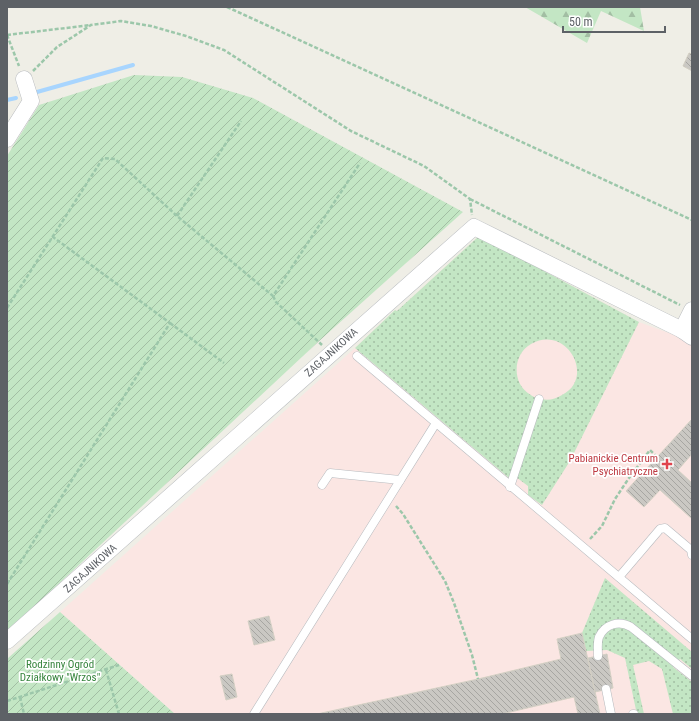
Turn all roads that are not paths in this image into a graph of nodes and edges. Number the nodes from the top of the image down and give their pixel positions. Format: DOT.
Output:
graph roads {
  1 [pos="24,80"];
  2 [pos="7,140"];
  3 [pos="692,311"];
  4 [pos="687,333"];
  5 [pos="357,356"];
  6 [pos="539,399"];
  7 [pos="436,423"];
  8 [pos="400,480"];
  9 [pos="322,485"];
  10 [pos="510,487"];
  11 [pos="692,554"];
  12 [pos="619,577"];
  13 [pos="692,638"];
  14 [pos="7,641"];
  15 [pos="598,656"];
  16 [pos="692,676"];
  17 [pos="606,689"];
  18 [pos="254,714"];
  19 [pos="611,714"];
  1 -- 2 [label="street"];
  3 -- 4 [label="street"];
  4 -- 14 [label="street, ZAGAJNIKOWA"];
  5 -- 7 [label="lane"];
  6 -- 10 [label="lane"];
  7 -- 8 [label="lane"];
  7 -- 10 [label="lane"];
  8 -- 9 [label="lane"];
  8 -- 18 [label="lane"];
  10 -- 12 [label="lane"];
  11 -- 12 [label="lane"];
  12 -- 13 [label="lane"];
  15 -- 16 [label="lane"];
  17 -- 19 [label="lane"];
}
